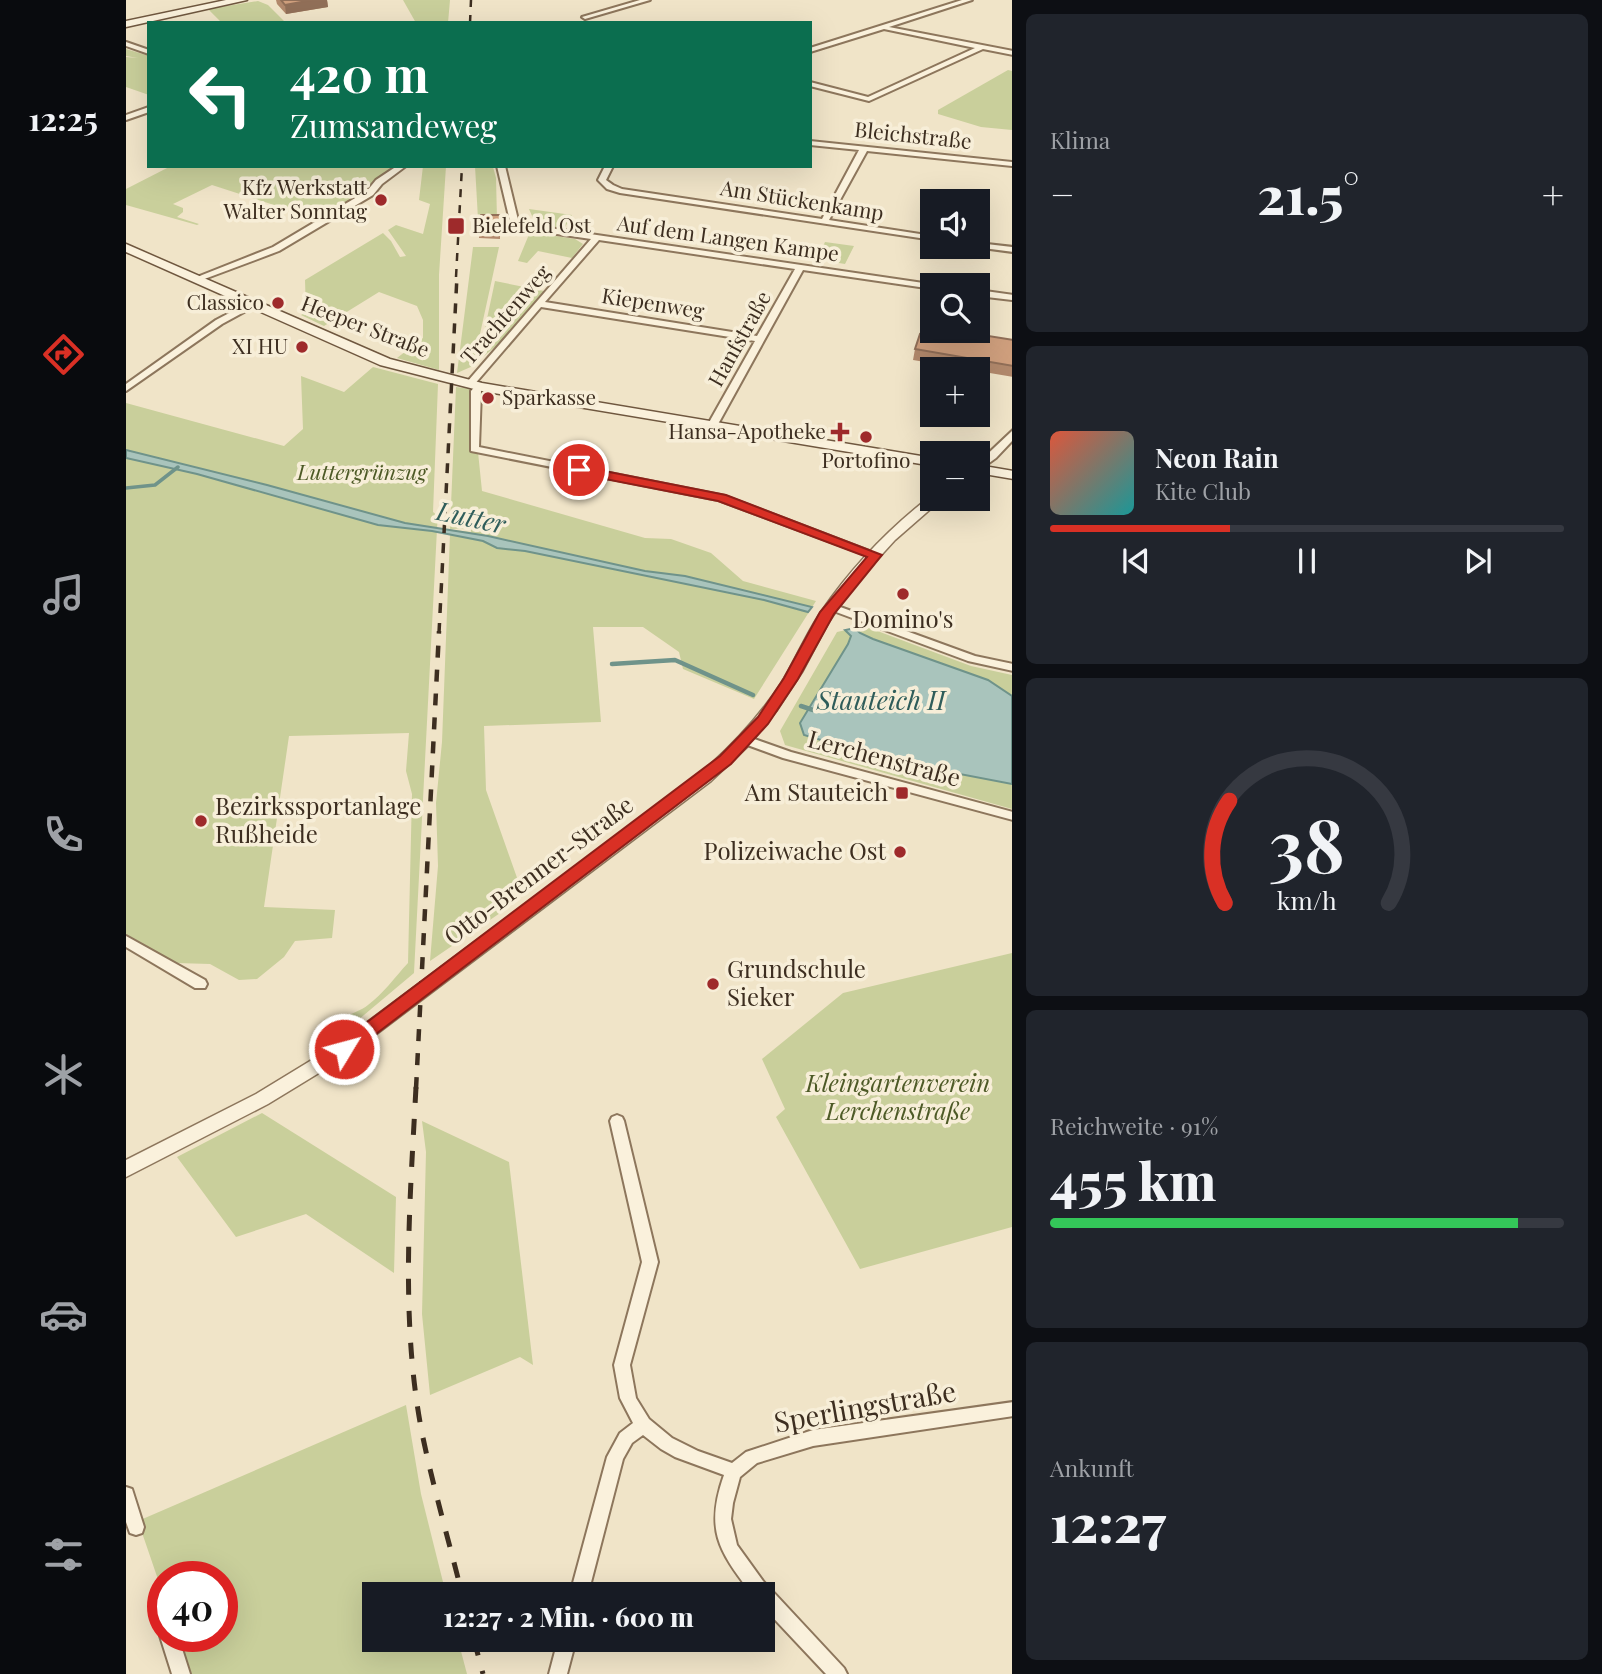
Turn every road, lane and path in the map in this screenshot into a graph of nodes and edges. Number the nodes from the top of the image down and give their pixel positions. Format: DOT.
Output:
graph roads {
  1 [pos="242,0"];
  2 [pos="648,0"];
  3 [pos="969,0"];
  4 [pos="584,17"];
  5 [pos="126,24"];
  6 [pos="883,28"];
  7 [pos="126,44"];
  8 [pos="983,47"];
  9 [pos="812,49"];
  10 [pos="147,51"];
  11 [pos="1012,53"];
  12 [pos="812,85"];
  13 [pos="147,109"];
  14 [pos="126,118"];
  15 [pos="812,143"];
  16 [pos="864,149"];
  17 [pos="1012,164"];
  18 [pos="400,168"];
  19 [pos="501,168"];
  20 [pos="608,168"];
  21 [pos="824,222"];
  22 [pos="519,226"];
  23 [pos="920,236"];
  24 [pos="596,238"];
  25 [pos="990,247"];
  26 [pos="126,248"];
  27 [pos="1012,250"];
  28 [pos="799,269"];
  29 [pos="196,279"];
  30 [pos="920,284"];
  31 [pos="990,295"];
  32 [pos="1012,298"];
  33 [pos="252,304"];
  34 [pos="541,304"];
  35 [pos="760,339"];
  36 [pos="475,385"];
  37 [pos="126,388"];
  38 [pos="712,426"];
  39 [pos="1012,433"];
  40 [pos="990,459"];
  41 [pos="920,460"];
  42 [pos="990,471"];
  43 [pos="1012,475"];
  44 [pos="920,511"];
  45 [pos="875,555"];
  46 [pos="832,607"];
  47 [pos="1012,668"];
  48 [pos="746,740"];
  49 [pos="1012,816"];
  50 [pos="126,941"];
  51 [pos="200,984"];
  52 [pos="617,1121"];
  53 [pos="126,1169"];
  54 [pos="1012,1409"];
  55 [pos="643,1425"];
  56 [pos="733,1472"];
  57 [pos="126,1495"];
  58 [pos="136,1527"];
  59 [pos="582,1582"];
  60 [pos="174,1652"];
  61 [pos="564,1652"];
  62 [pos="181,1674"];
  63 [pos="558,1674"];
  64 [pos="838,1674"];
  1 -- 5 [label="main road"];
  2 -- 4 [label="street"];
  3 -- 6 [label="street"];
  6 -- 8 [label="street"];
  6 -- 9 [label="street"];
  7 -- 10 [label="street"];
  8 -- 11 [label="street"];
  8 -- 12 [label="street"];
  13 -- 14 [label="street"];
  15 -- 16 [label="street, Bleichstraße"];
  16 -- 17 [label="street, Bleichstraße"];
  16 -- 21 [label="street"];
  18 -- 29 [label="street"];
  19 -- 22 [label="street"];
  20 -- 21 [label="street, Am Stückenkamp"];
  21 -- 23 [label="street, Am Stückenkamp"];
  22 -- 24 [label="street, Auf dem Langen Kampe"];
  24 -- 28 [label="street, Auf dem Langen Kampe"];
  24 -- 34 [label="street, Trachtenweg"];
  25 -- 27 [label="street"];
  26 -- 29 [label="main road, Heeper Straße"];
  28 -- 30 [label="street, Auf dem Langen Kampe"];
  28 -- 35 [label="street, Hanfstraße"];
  29 -- 33 [label="main road, Heeper Straße"];
  31 -- 32 [label="street"];
  33 -- 36 [label="main road, Heeper Straße"];
  33 -- 37 [label="street"];
  34 -- 35 [label="street, Kiepenweg"];
  34 -- 36 [label="street, Trachtenweg"];
  35 -- 38 [label="street, Hanfstraße"];
  36 -- 38 [label="main road, Heeper Straße"];
  36 -- 45 [label="street"];
  38 -- 41 [label="main road, Heeper Straße"];
  39 -- 40 [label="street"];
  42 -- 43 [label="main road"];
  44 -- 45 [label="street, Otto-Brenner-Straße"];
  45 -- 46 [label="street, Otto-Brenner-Straße"];
  46 -- 47 [label="street"];
  46 -- 48 [label="street, Otto-Brenner-Straße"];
  48 -- 49 [label="street, Lerchenstraße"];
  48 -- 53 [label="street, Otto-Brenner-Straße"];
  50 -- 51 [label="street"];
  52 -- 55 [label="street"];
  54 -- 56 [label="street, Sperlingstraße"];
  55 -- 56 [label="street"];
  55 -- 59 [label="street"];
  56 -- 64 [label="street"];
  57 -- 58 [label="street"];
  60 -- 62 [label="street"];
  61 -- 63 [label="street"];
}
